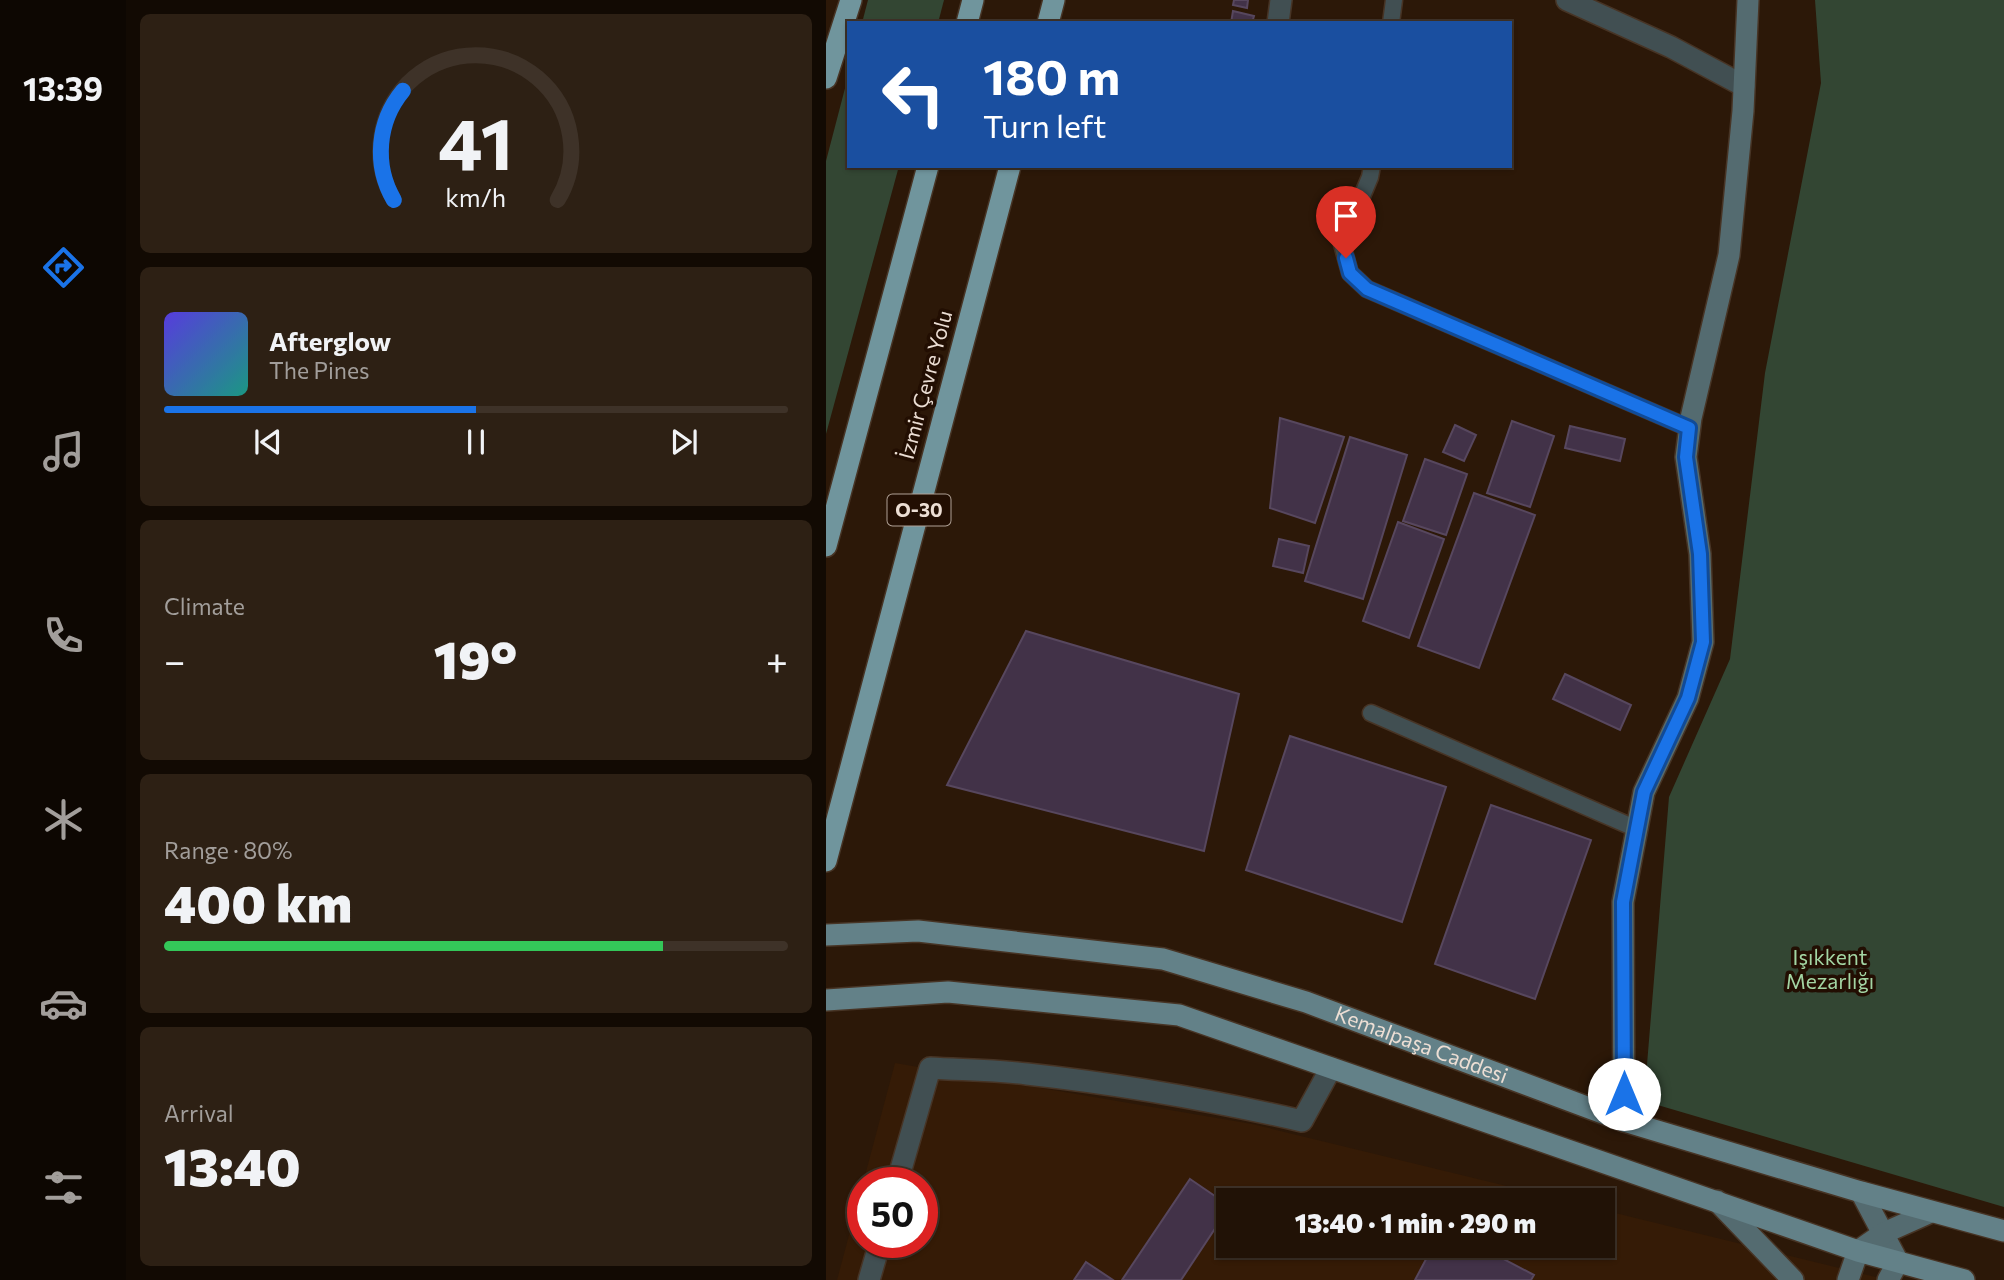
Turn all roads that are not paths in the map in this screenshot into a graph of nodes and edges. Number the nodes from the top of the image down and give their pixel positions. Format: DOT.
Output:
graph roads {
  1 [pos="851,0"];
  2 [pos="973,0"];
  3 [pos="1054,0"];
  4 [pos="1281,0"];
  5 [pos="1394,0"];
  6 [pos="1567,0"];
  7 [pos="1748,0"];
  8 [pos="968,21"];
  9 [pos="1049,21"];
  10 [pos="1278,21"];
  11 [pos="1391,21"];
  12 [pos="826,78"];
  13 [pos="1744,86"];
  14 [pos="927,168"];
  15 [pos="1009,168"];
  16 [pos="1372,168"];
  17 [pos="1689,428"];
  18 [pos="826,546"];
  19 [pos="1371,713"];
  20 [pos="1637,829"];
  21 [pos="827,857"];
  22 [pos="826,935"];
  23 [pos="826,1000"];
  24 [pos="1331,1069"];
  25 [pos="1624,1121"];
  26 [pos="902,1167"];
  27 [pos="1861,1192"];
  28 [pos="1717,1202"];
  29 [pos="1931,1212"];
  30 [pos="2004,1231"];
  31 [pos="1884,1233"];
  32 [pos="1858,1251"];
  33 [pos="875,1258"];
  34 [pos="1893,1271"];
  35 [pos="869,1280"];
  36 [pos="1793,1280"];
  37 [pos="1847,1280"];
  38 [pos="1964,1280"];
  1 -- 12 [label="highway"];
  2 -- 8 [label="highway"];
  3 -- 9 [label="highway"];
  4 -- 10 [label="street"];
  5 -- 11 [label="lane"];
  6 -- 13 [label="street"];
  7 -- 13 [label="main road"];
  13 -- 17 [label="main road"];
  14 -- 18 [label="highway"];
  15 -- 21 [label="highway, İzmir Çevre Yolu / O-30"];
  16 -- 17 [label="lane"];
  17 -- 20 [label="main road"];
  19 -- 20 [label="lane"];
  20 -- 25 [label="main road"];
  22 -- 25 [label="main road, Kemalpaşa Caddesi"];
  23 -- 24 [label="main road"];
  24 -- 26 [label="street"];
  24 -- 28 [label="main road"];
  25 -- 27 [label="main road, Kemalpaşa Caddesi"];
  27 -- 29 [label="main road, Kemalpaşa Caddesi"];
  27 -- 31 [label="main road"];
  28 -- 32 [label="main road"];
  28 -- 36 [label="main road"];
  29 -- 30 [label="main road, Kemalpaşa Caddesi"];
  29 -- 31 [label="main road"];
  31 -- 32 [label="main road"];
  31 -- 34 [label="main road"];
  32 -- 34 [label="main road"];
  32 -- 37 [label="main road"];
  33 -- 35 [label="street"];
  34 -- 38 [label="main road"];
}
